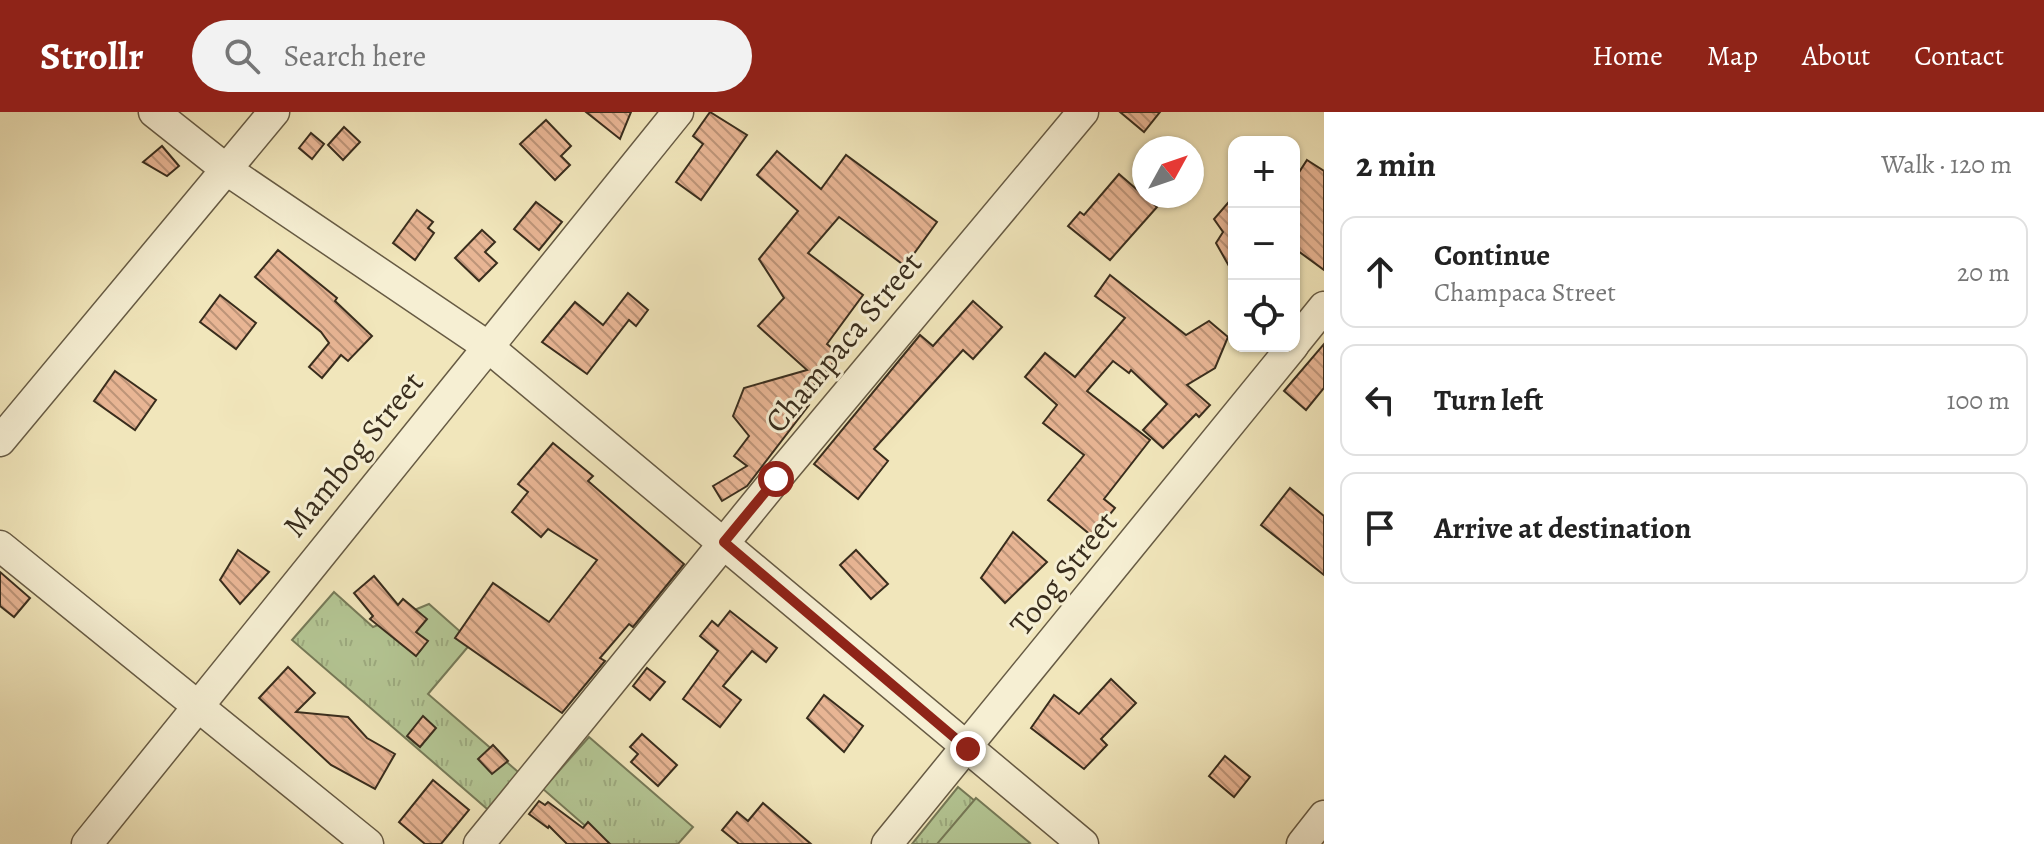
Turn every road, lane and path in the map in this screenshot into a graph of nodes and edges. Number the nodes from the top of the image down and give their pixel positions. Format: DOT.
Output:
graph roads {
  1 [pos="154,112"];
  2 [pos="274,112"];
  3 [pos="678,112"];
  4 [pos="1083,112"];
  5 [pos="227,170"];
  6 [pos="1324,307"];
  7 [pos="1300,336"];
  8 [pos="487,346"];
  9 [pos="1287,352"];
  10 [pos="0,441"];
  11 [pos="724,542"];
  12 [pos="0,546"];
  13 [pos="197,706"];
  14 [pos="968,749"];
  15 [pos="1324,816"];
  16 [pos="87,844"];
  17 [pos="368,844"];
  18 [pos="479,844"];
  19 [pos="887,844"];
  20 [pos="1083,844"];
  21 [pos="1302,844"];
  1 -- 5 [label="street"];
  2 -- 5 [label="street"];
  3 -- 8 [label="street, Mambog Street"];
  4 -- 11 [label="street, Champaca Street"];
  5 -- 8 [label="street"];
  5 -- 10 [label="street"];
  6 -- 7 [label="street, Toog Street"];
  8 -- 11 [label="street"];
  8 -- 13 [label="street, Mambog Street"];
  9 -- 14 [label="street, Toog Street"];
  11 -- 14 [label="street"];
  11 -- 18 [label="street, Champaca Street"];
  12 -- 13 [label="street"];
  13 -- 16 [label="street, Mambog Street"];
  13 -- 17 [label="street"];
  14 -- 19 [label="street, Toog Street"];
  14 -- 20 [label="street"];
  15 -- 21 [label="street"];
}
